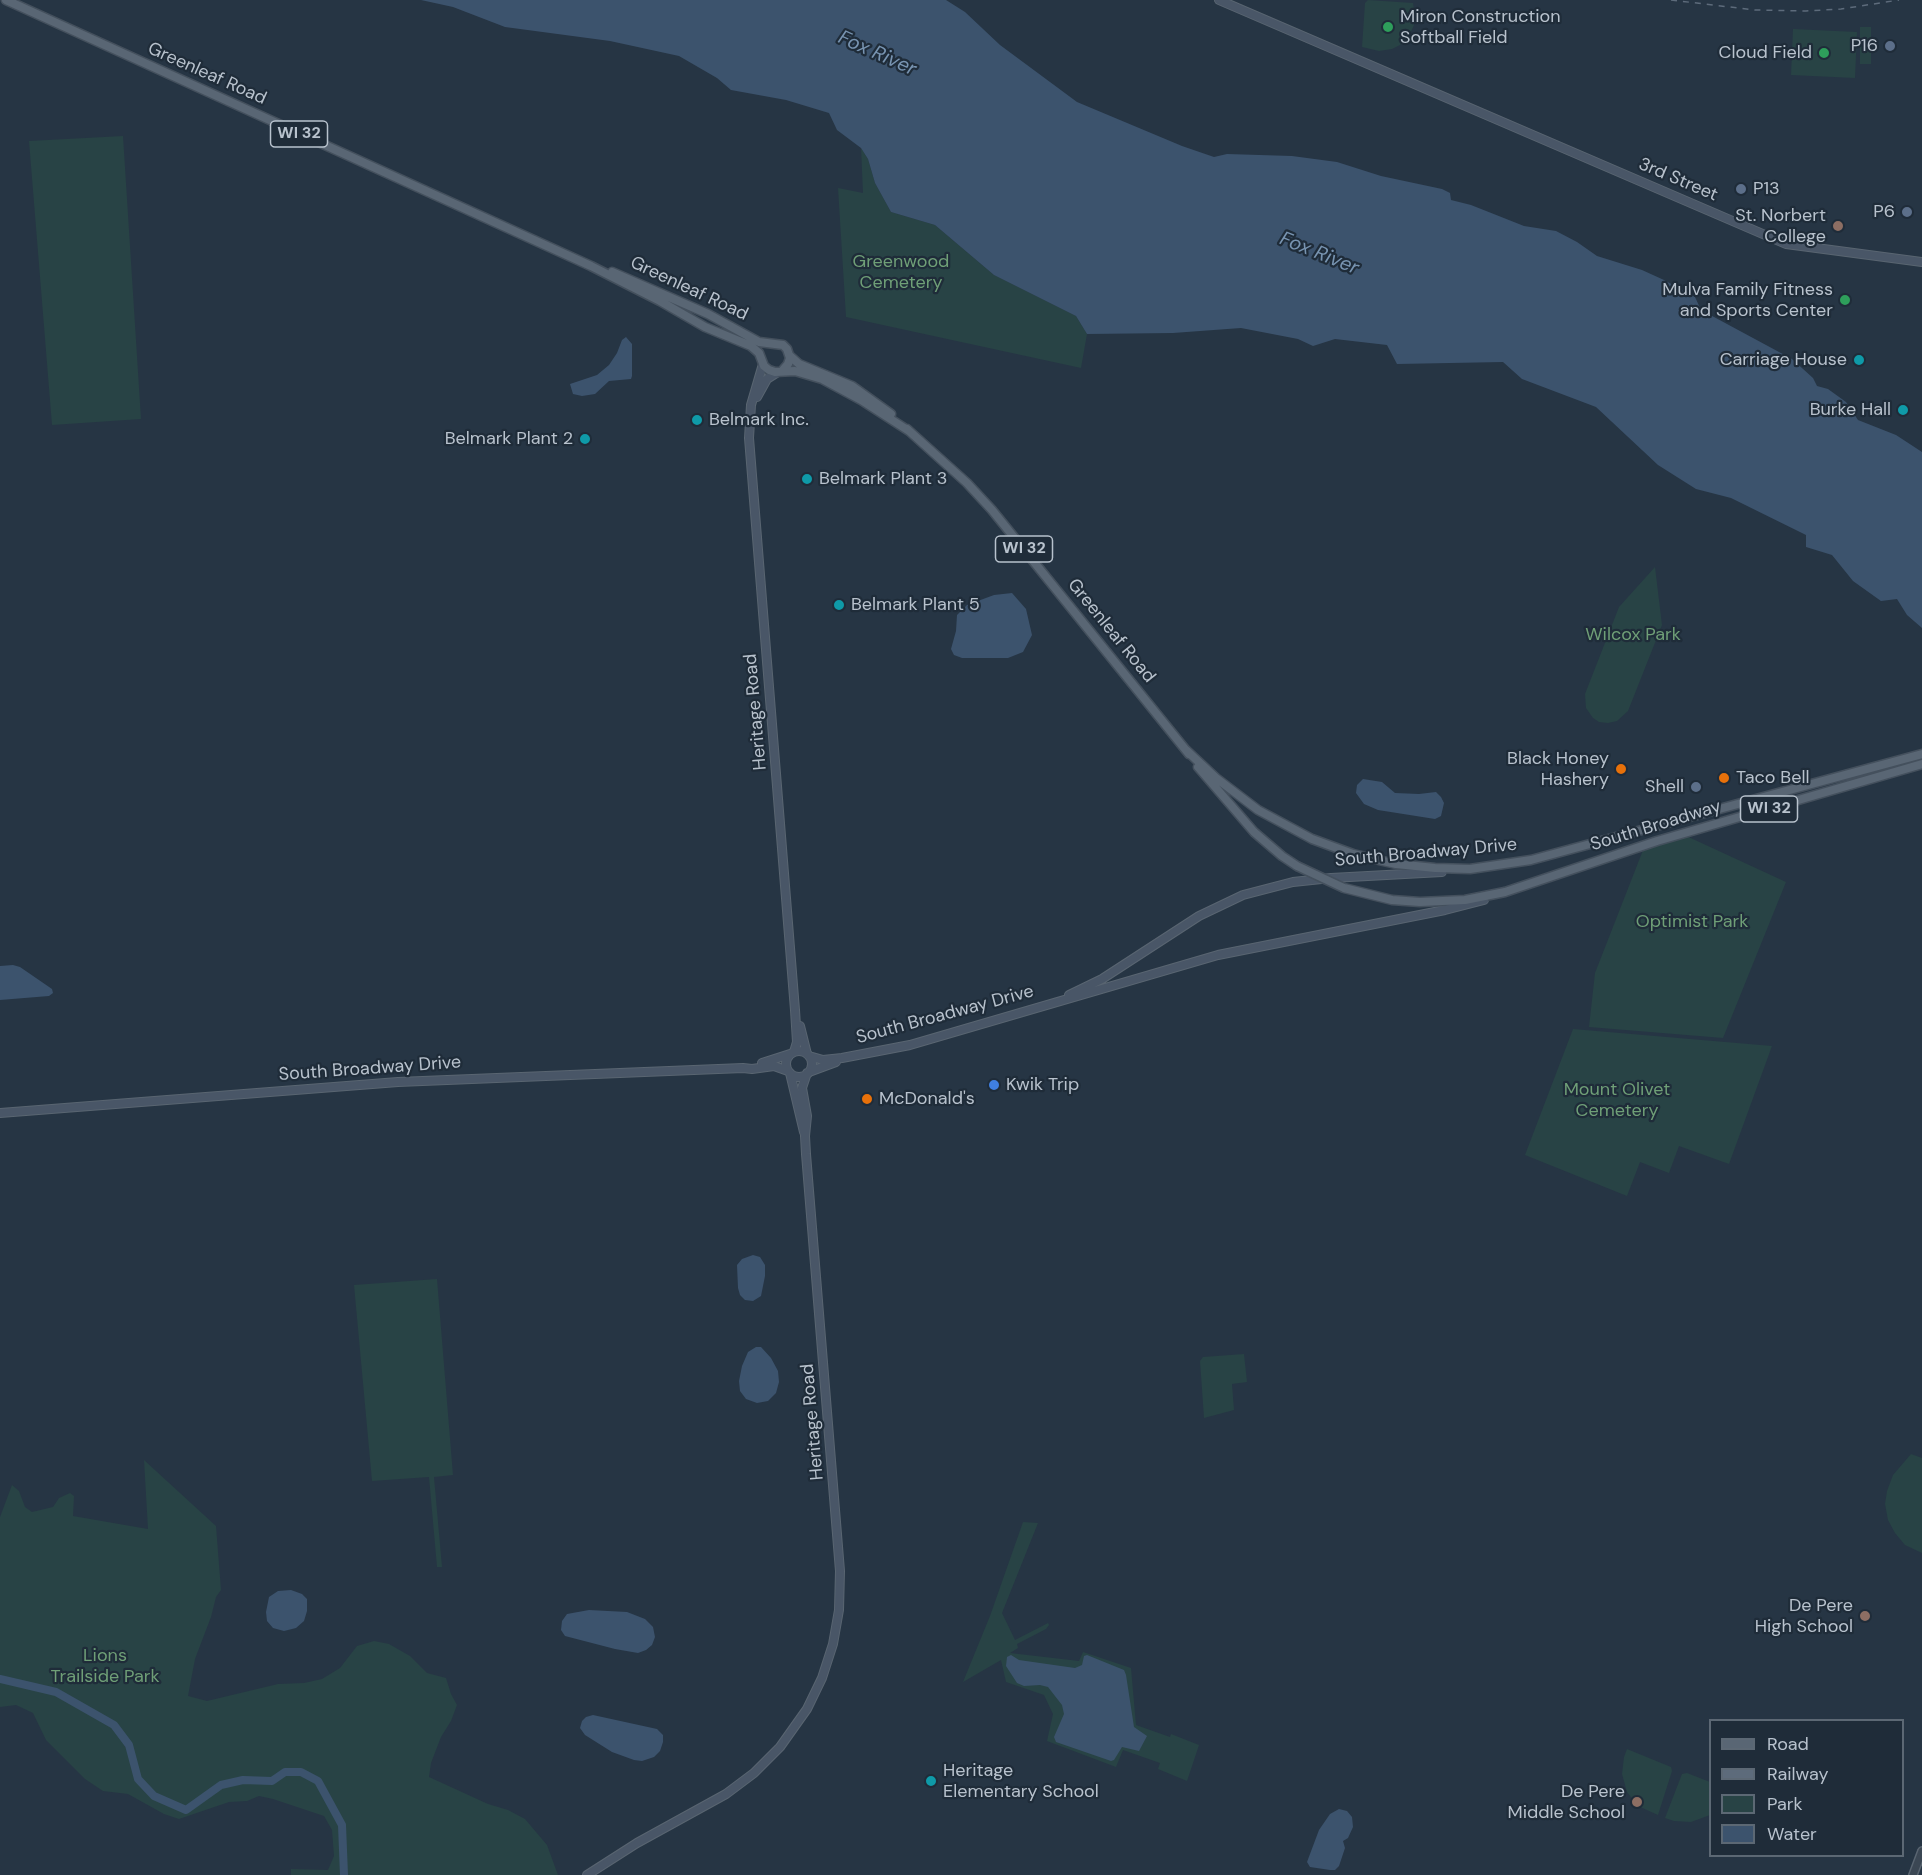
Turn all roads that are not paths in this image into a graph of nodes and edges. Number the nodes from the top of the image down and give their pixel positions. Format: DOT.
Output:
graph roads {
  1 [pos="6,0"];
  2 [pos="1219,0"];
  3 [pos="1922,262"];
  4 [pos="591,266"];
  5 [pos="771,344"];
  6 [pos="790,356"];
  7 [pos="762,361"];
  8 [pos="780,371"];
  9 [pos="751,412"];
  10 [pos="909,431"];
  11 [pos="1186,750"];
  12 [pos="1922,754"];
  13 [pos="1922,764"];
  14 [pos="1470,869"];
  15 [pos="1505,892"];
  16 [pos="1056,1002"];
  17 [pos="795,1010"];
  18 [pos="792,1053"];
  19 [pos="808,1055"];
  20 [pos="842,1058"];
  21 [pos="743,1068"];
  22 [pos="789,1072"];
  23 [pos="808,1072"];
  24 [pos="0,1113"];
  25 [pos="805,1136"];
  26 [pos="1922,1851"];
  27 [pos="587,1875"];
  28 [pos="1913,1875"];
  1 -- 4 [label="main road, Greenleaf Road / WI 32"];
  2 -- 3 [label="main road, 3rd Street"];
  4 -- 5 [label="main road, Greenleaf Road / WI 32"];
  4 -- 7 [label="main road, Greenleaf Road / WI 32"];
  5 -- 6 [label="main road, WI 32"];
  5 -- 7 [label="main road"];
  6 -- 8 [label="main road"];
  6 -- 10 [label="main road, Greenleaf Road / WI 32"];
  7 -- 8 [label="main road, WI 32"];
  7 -- 9 [label="main road, Heritage Road"];
  8 -- 9 [label="main road, Heritage Road"];
  8 -- 10 [label="main road, Greenleaf Road / WI 32"];
  9 -- 17 [label="main road, Heritage Road"];
  10 -- 11 [label="main road, Greenleaf Road / WI 32"];
  11 -- 14 [label="main road, WI 32"];
  11 -- 15 [label="main road, WI 32, bridge"];
  12 -- 14 [label="main road, South Broadway Drive / WI 32"];
  13 -- 15 [label="main road, South Broadway / WI 32"];
  14 -- 16 [label="main road, South Broadway Drive"];
  15 -- 16 [label="main road, South Broadway Drive"];
  16 -- 20 [label="main road, South Broadway Drive"];
  17 -- 18 [label="main road, Heritage Road"];
  17 -- 19 [label="main road, Heritage Road"];
  18 -- 19 [label="main road"];
  18 -- 21 [label="main road, South Broadway Drive"];
  18 -- 22 [label="main road"];
  19 -- 20 [label="main road, South Broadway Drive"];
  19 -- 23 [label="main road"];
  20 -- 23 [label="main road, South Broadway Drive"];
  21 -- 22 [label="main road, South Broadway Drive"];
  21 -- 24 [label="main road, South Broadway Drive"];
  22 -- 23 [label="main road"];
  22 -- 25 [label="main road, Heritage Road"];
  23 -- 25 [label="main road, Heritage Road"];
  25 -- 27 [label="main road, Heritage Road"];
  26 -- 28 [label="street"];
}
